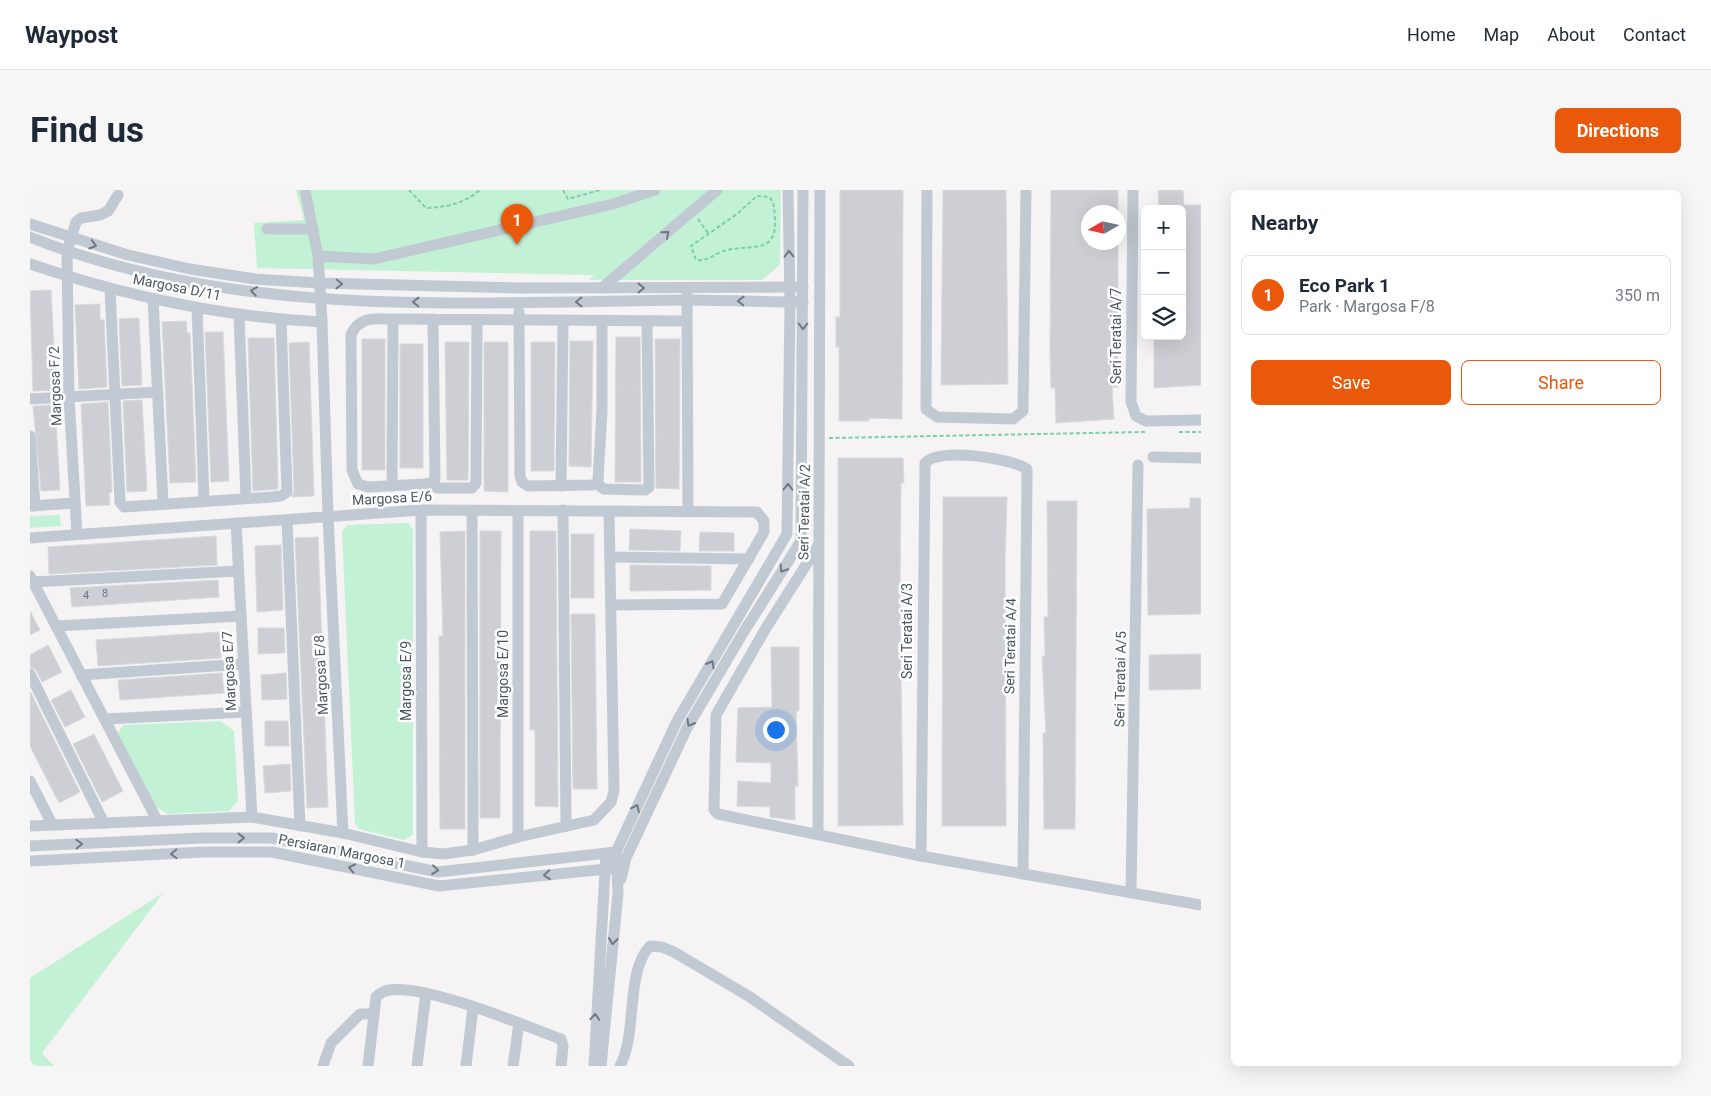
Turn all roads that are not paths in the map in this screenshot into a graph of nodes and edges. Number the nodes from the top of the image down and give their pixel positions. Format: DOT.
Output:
graph roads {
  1 [pos="305,190"];
  2 [pos="655,190"];
  3 [pos="717,190"];
  4 [pos="788,190"];
  5 [pos="803,190"];
  6 [pos="820,190"];
  7 [pos="927,190"];
  8 [pos="1026,190"];
  9 [pos="1133,190"];
  10 [pos="118,195"];
  11 [pos="30,224"];
  12 [pos="267,229"];
  13 [pos="313,229"];
  14 [pos="30,237"];
  15 [pos="71,238"];
  16 [pos="67,252"];
  17 [pos="318,256"];
  18 [pos="30,264"];
  19 [pos="67,277"];
  20 [pos="319,283"];
  21 [pos="803,287"];
  22 [pos="520,288"];
  23 [pos="602,288"];
  24 [pos="789,288"];
  25 [pos="110,289"];
  26 [pos="687,294"];
  27 [pos="153,300"];
  28 [pos="320,300"];
  29 [pos="790,302"];
  30 [pos="803,302"];
  31 [pos="519,304"];
  32 [pos="197,307"];
  33 [pos="239,315"];
  34 [pos="393,318"];
  35 [pos="433,319"];
  36 [pos="281,320"];
  37 [pos="477,320"];
  38 [pos="520,320"];
  39 [pos="563,320"];
  40 [pos="602,320"];
  41 [pos="647,321"];
  42 [pos="687,321"];
  43 [pos="322,322"];
  44 [pos="158,392"];
  45 [pos="115,394"];
  46 [pos="70,397"];
  47 [pos="30,399"];
  48 [pos="1201,420"];
  49 [pos="30,436"];
  50 [pos="789,437"];
  51 [pos="803,438"];
  52 [pos="978,456"];
  53 [pos="1152,457"];
  54 [pos="1201,458"];
  55 [pos="1138,465"];
  56 [pos="434,482"];
  57 [pos="597,484"];
  58 [pos="392,486"];
  59 [pos="561,486"];
  60 [pos="246,498"];
  61 [pos="204,500"];
  62 [pos="75,503"];
  63 [pos="163,503"];
  64 [pos="32,506"];
  65 [pos="421,510"];
  66 [pos="472,510"];
  67 [pos="563,510"];
  68 [pos="688,510"];
  69 [pos="518,511"];
  70 [pos="608,512"];
  71 [pos="328,516"];
  72 [pos="801,516"];
  73 [pos="787,517"];
  74 [pos="287,520"];
  75 [pos="236,523"];
  76 [pos="77,534"];
  77 [pos="30,538"];
  78 [pos="818,546"];
  79 [pos="610,557"];
  80 [pos="749,559"];
  81 [pos="238,571"];
  82 [pos="31,579"];
  83 [pos="611,605"];
  84 [pos="241,616"];
  85 [pos="56,626"];
  86 [pos="243,664"];
  87 [pos="30,674"];
  88 [pos="82,675"];
  89 [pos="246,712"];
  90 [pos="104,719"];
  91 [pos="30,781"];
  92 [pos="252,817"];
  93 [pos="203,819"];
  94 [pos="157,820"];
  95 [pos="104,823"];
  96 [pos="52,824"];
  97 [pos="30,826"];
  98 [pos="300,826"];
  99 [pos="566,826"];
  100 [pos="343,833"];
  101 [pos="818,833"];
  102 [pos="518,837"];
  103 [pos="202,838"];
  104 [pos="382,844"];
  105 [pos="30,846"];
  106 [pos="473,850"];
  107 [pos="203,852"];
  108 [pos="422,852"];
  109 [pos="616,854"];
  110 [pos="921,856"];
  111 [pos="378,859"];
  112 [pos="30,861"];
  113 [pos="606,870"];
  114 [pos="375,872"];
  115 [pos="1023,874"];
  116 [pos="618,893"];
  117 [pos="1131,893"];
  118 [pos="1201,905"];
  119 [pos="426,993"];
  120 [pos="473,1008"];
  121 [pos="374,1014"];
  122 [pos="519,1023"];
  123 [pos="323,1066"];
  124 [pos="368,1066"];
  125 [pos="417,1066"];
  126 [pos="466,1066"];
  127 [pos="514,1066"];
  128 [pos="561,1066"];
  129 [pos="594,1066"];
  130 [pos="601,1066"];
  131 [pos="620,1066"];
  132 [pos="849,1066"];
  1 -- 13 [label="street, Margosa E/8"];
  2 -- 17 [label="street"];
  23 -- 3 [label="street, one-way"];
  24 -- 4 [label="street, one-way"];
  5 -- 21 [label="street"];
  6 -- 78 [label="street, Seri Teratai A/2"];
  7 -- 8 [label="street"];
  9 -- 48 [label="street, Seri Teratai A/7"];
  10 -- 15 [label="street, Margosa F/2"];
  11 -- 15 [label="street"];
  12 -- 13 [label="street"];
  13 -- 17 [label="street, Margosa E/8"];
  14 -- 16 [label="street"];
  15 -- 16 [label="street, Margosa F/2"];
  15 -- 20 [label="street, one-way"];
  16 -- 19 [label="street, Margosa F/2"];
  28 -- 16 [label="street, one-way"];
  17 -- 20 [label="street, Margosa E/8"];
  18 -- 19 [label="street, Margosa D/11"];
  19 -- 25 [label="street, Margosa D/11"];
  19 -- 46 [label="street, Margosa F/2"];
  20 -- 22 [label="street, one-way"];
  20 -- 28 [label="street, Margosa E/8"];
  21 -- 24 [label="street"];
  21 -- 30 [label="street"];
  22 -- 23 [label="street"];
  22 -- 31 [label="street"];
  23 -- 26 [label="street, one-way"];
  24 -- 26 [label="street"];
  24 -- 29 [label="street"];
  25 -- 27 [label="street, Margosa D/11"];
  25 -- 45 [label="street"];
  29 -- 26 [label="street, one-way"];
  26 -- 31 [label="street, one-way"];
  26 -- 42 [label="street"];
  27 -- 32 [label="street, Margosa D/11"];
  27 -- 44 [label="street"];
  31 -- 28 [label="street, one-way"];
  28 -- 43 [label="street, Margosa E/8"];
  29 -- 30 [label="street"];
  29 -- 50 [label="street"];
  30 -- 51 [label="street, one-way"];
  31 -- 38 [label="street"];
  32 -- 33 [label="street, Margosa D/11"];
  32 -- 61 [label="street"];
  33 -- 36 [label="street, Margosa D/11"];
  33 -- 60 [label="street"];
  34 -- 35 [label="street"];
  34 -- 58 [label="street"];
  34 -- 58 [label="street"];
  35 -- 37 [label="street"];
  35 -- 56 [label="street"];
  36 -- 43 [label="street, Margosa D/11"];
  36 -- 60 [label="street"];
  37 -- 38 [label="street"];
  37 -- 56 [label="street"];
  38 -- 39 [label="street"];
  38 -- 59 [label="street"];
  39 -- 40 [label="street"];
  39 -- 59 [label="street"];
  40 -- 41 [label="street"];
  40 -- 57 [label="street"];
  41 -- 42 [label="street"];
  41 -- 57 [label="street"];
  42 -- 68 [label="street"];
  43 -- 71 [label="street, Margosa E/8"];
  44 -- 45 [label="street"];
  44 -- 63 [label="street"];
  45 -- 46 [label="street"];
  45 -- 63 [label="street"];
  46 -- 47 [label="street"];
  46 -- 62 [label="street, Margosa F/2"];
  49 -- 64 [label="street"];
  50 -- 51 [label="street"];
  73 -- 50 [label="street, one-way"];
  51 -- 72 [label="street"];
  52 -- 110 [label="street, Seri Teratai A/3"];
  52 -- 115 [label="street, Seri Teratai A/4"];
  53 -- 54 [label="street"];
  55 -- 117 [label="street, Seri Teratai A/5"];
  56 -- 58 [label="street"];
  57 -- 59 [label="street"];
  60 -- 61 [label="street"];
  61 -- 63 [label="street"];
  62 -- 64 [label="street"];
  62 -- 76 [label="street, Margosa F/2"];
  65 -- 66 [label="street, Margosa E/6"];
  65 -- 71 [label="street, Margosa E/6"];
  65 -- 108 [label="street, Margosa E/9"];
  66 -- 69 [label="street, Margosa E/6"];
  66 -- 106 [label="street"];
  67 -- 69 [label="street, Margosa E/6"];
  67 -- 70 [label="street, Margosa E/6"];
  67 -- 99 [label="street"];
  68 -- 70 [label="street, Margosa E/6"];
  68 -- 80 [label="street, Margosa E/6"];
  69 -- 102 [label="street, Margosa E/10"];
  70 -- 79 [label="street"];
  71 -- 74 [label="street, Margosa E/6"];
  71 -- 100 [label="street, Margosa E/8"];
  72 -- 73 [label="street"];
  72 -- 109 [label="street, one-way"];
  109 -- 73 [label="street, one-way"];
  74 -- 75 [label="street, Margosa E/6"];
  74 -- 98 [label="street"];
  75 -- 76 [label="street, Margosa E/6"];
  75 -- 81 [label="street, Margosa E/7"];
  76 -- 77 [label="street, Margosa E/6"];
  78 -- 101 [label="street, Seri Teratai A/2"];
  78 -- 101 [label="street"];
  79 -- 80 [label="street"];
  79 -- 83 [label="street"];
  80 -- 83 [label="street"];
  81 -- 82 [label="street"];
  81 -- 84 [label="street, Margosa E/7"];
  82 -- 85 [label="street"];
  83 -- 99 [label="street"];
  84 -- 85 [label="street"];
  84 -- 86 [label="street, Margosa E/7"];
  85 -- 88 [label="street"];
  86 -- 88 [label="street"];
  86 -- 89 [label="street, Margosa E/7"];
  87 -- 95 [label="street"];
  88 -- 90 [label="street"];
  89 -- 90 [label="street"];
  89 -- 92 [label="street, Margosa E/7"];
  90 -- 94 [label="street"];
  91 -- 96 [label="street"];
  92 -- 93 [label="street"];
  92 -- 98 [label="street"];
  93 -- 94 [label="street"];
  93 -- 103 [label="street"];
  94 -- 95 [label="street"];
  95 -- 96 [label="street"];
  96 -- 97 [label="street"];
  98 -- 100 [label="street"];
  99 -- 102 [label="street"];
  100 -- 104 [label="street"];
  101 -- 110 [label="street"];
  102 -- 106 [label="street"];
  105 -- 103 [label="street, Persiaran Margosa 1, one-way"];
  103 -- 107 [label="street"];
  103 -- 111 [label="street, Persiaran Margosa 1, one-way"];
  104 -- 108 [label="street"];
  104 -- 111 [label="street"];
  106 -- 108 [label="street"];
  107 -- 112 [label="street, Persiaran Margosa 1, one-way"];
  114 -- 107 [label="street, Persiaran Margosa 1, one-way"];
  111 -- 109 [label="street, Persiaran Margosa 1, one-way"];
  109 -- 113 [label="street"];
  109 -- 116 [label="street"];
  110 -- 115 [label="street"];
  111 -- 114 [label="street"];
  113 -- 114 [label="street, Persiaran Margosa 1, one-way"];
  113 -- 116 [label="street"];
  129 -- 113 [label="street, one-way"];
  115 -- 117 [label="street"];
  116 -- 130 [label="street, one-way"];
  117 -- 118 [label="street"];
  119 -- 120 [label="street"];
  119 -- 121 [label="street"];
  119 -- 125 [label="street"];
  120 -- 122 [label="street"];
  120 -- 126 [label="street"];
  121 -- 123 [label="street"];
  121 -- 124 [label="street"];
  122 -- 127 [label="street"];
  122 -- 128 [label="street"];
  131 -- 132 [label="street"];
}
